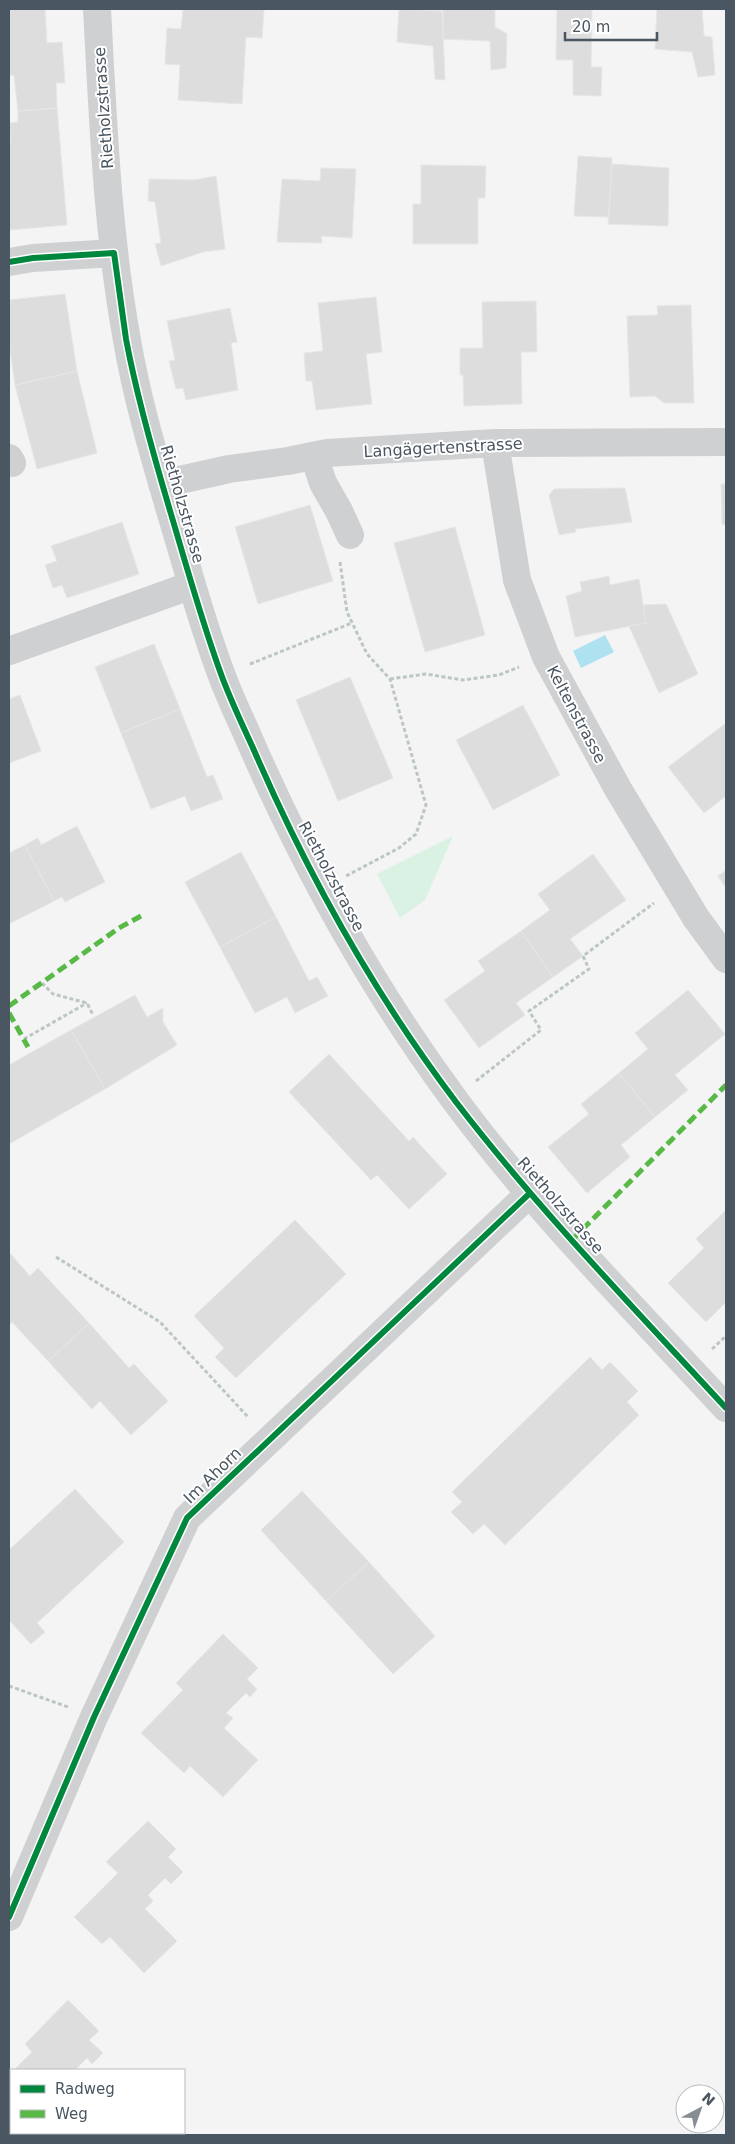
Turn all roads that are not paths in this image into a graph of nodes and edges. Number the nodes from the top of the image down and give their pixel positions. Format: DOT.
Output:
graph roads {
  1 [pos="97,9"];
  2 [pos="114,253"];
  3 [pos="9,262"];
  4 [pos="726,442"];
  5 [pos="495,443"];
  6 [pos="314,456"];
  7 [pos="162,484"];
  8 [pos="345,546"];
  9 [pos="192,584"];
  10 [pos="9,651"];
  11 [pos="726,959"];
  12 [pos="530,1193"];
  13 [pos="726,1408"];
  14 [pos="9,1917"];
  1 -- 2 [label="street, Rietholzstrasse"];
  2 -- 3 [label="street"];
  2 -- 7 [label="street, Rietholzstrasse"];
  4 -- 5 [label="street, Langägertenstrasse"];
  5 -- 6 [label="street, Langägertenstrasse"];
  5 -- 11 [label="street, Keltenstrasse"];
  6 -- 7 [label="street, Langägertenstrasse"];
  6 -- 8 [label="street"];
  7 -- 9 [label="street, Rietholzstrasse"];
  9 -- 10 [label="street"];
  9 -- 12 [label="street, Rietholzstrasse"];
  12 -- 13 [label="street, Rietholzstrasse"];
  12 -- 14 [label="street, Im Ahorn"];
}
